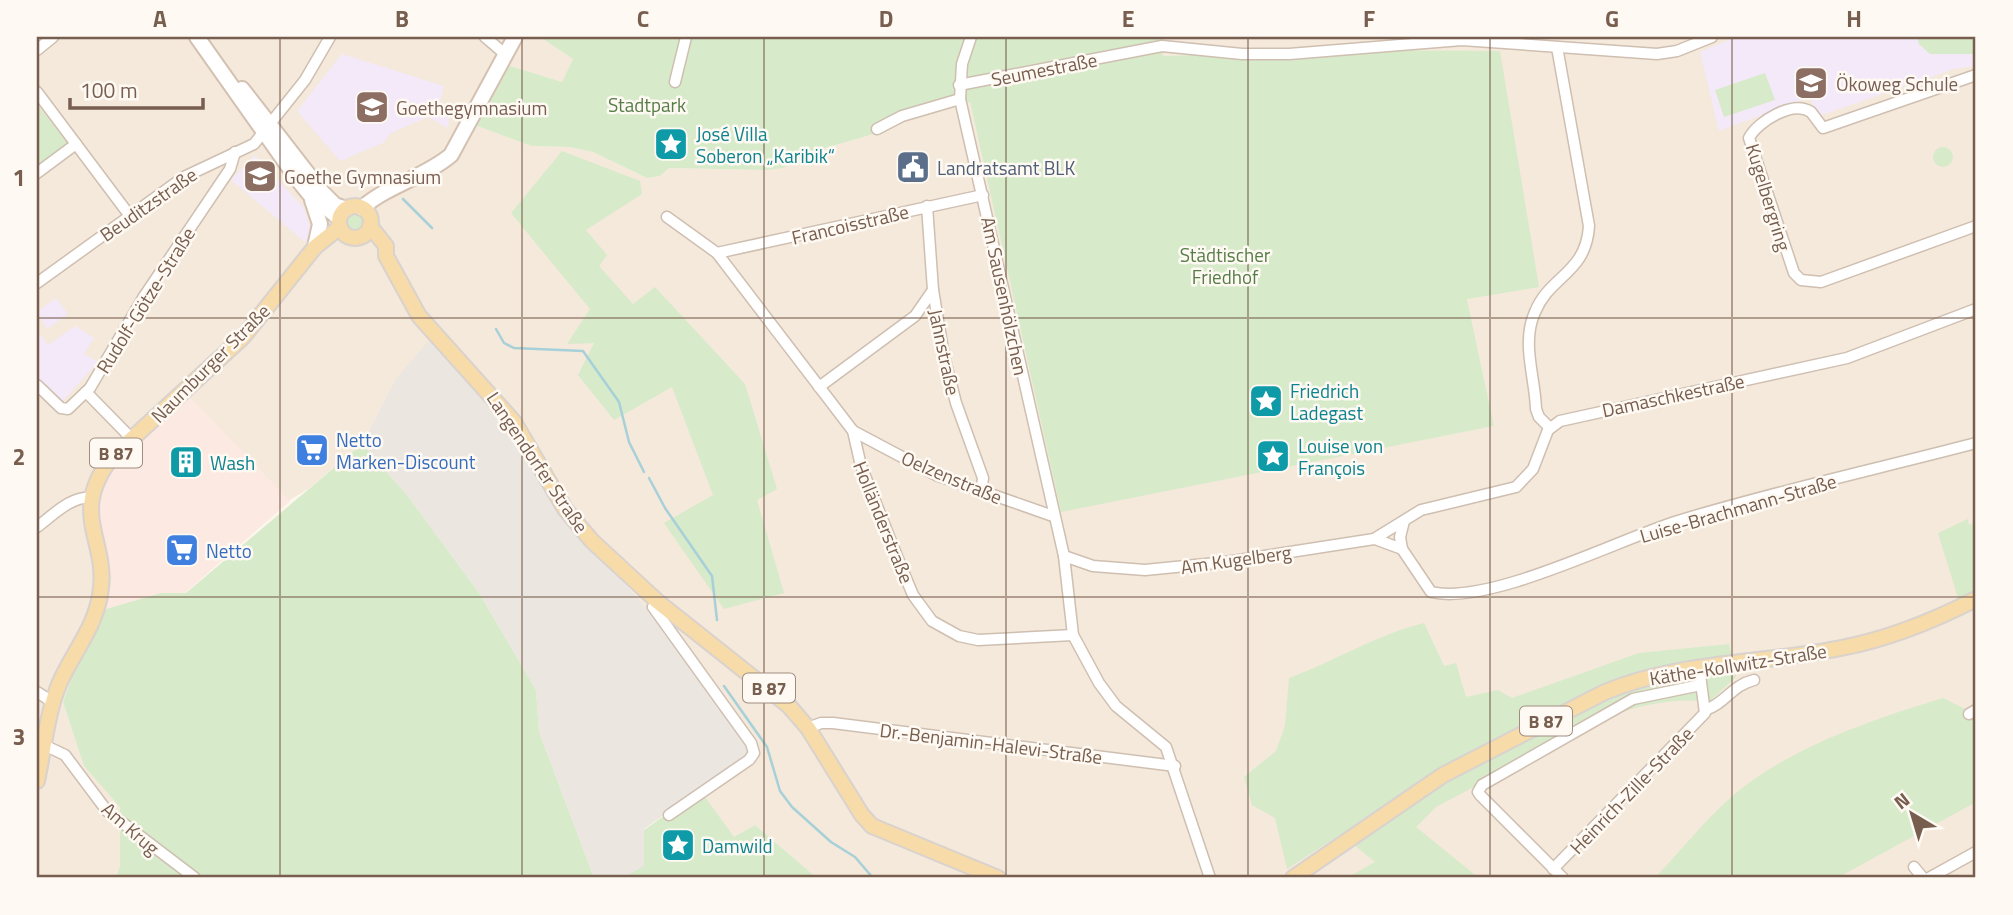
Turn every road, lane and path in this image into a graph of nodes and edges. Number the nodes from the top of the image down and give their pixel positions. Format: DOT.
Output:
graph roads {
  1 [pos="53,37"];
  2 [pos="197,37"];
  3 [pos="485,37"];
  4 [pos="515,37"];
  5 [pos="686,37"];
  6 [pos="971,37"];
  7 [pos="1712,37"];
  8 [pos="332,38"];
  9 [pos="1407,40"];
  10 [pos="1165,41"];
  11 [pos="1557,47"];
  12 [pos="37,50"];
  13 [pos="505,54"];
  14 [pos="1976,75"];
  15 [pos="675,82"];
  16 [pos="959,85"];
  17 [pos="37,92"];
  18 [pos="960,99"];
  19 [pos="877,128"];
  20 [pos="268,130"];
  21 [pos="76,144"];
  22 [pos="235,152"];
  23 [pos="37,173"];
  24 [pos="310,195"];
  25 [pos="982,195"];
  26 [pos="928,206"];
  27 [pos="130,216"];
  28 [pos="667,217"];
  29 [pos="366,222"];
  30 [pos="343,223"];
  31 [pos="1976,226"];
  32 [pos="310,253"];
  33 [pos="718,253"];
  34 [pos="37,283"];
  35 [pos="933,290"];
  36 [pos="1976,309"];
  37 [pos="37,385"];
  38 [pos="819,387"];
  39 [pos="86,392"];
  40 [pos="1550,428"];
  41 [pos="853,431"];
  42 [pos="132,439"];
  43 [pos="1976,443"];
  44 [pos="981,493"];
  45 [pos="91,498"];
  46 [pos="1053,516"];
  47 [pos="1404,522"];
  48 [pos="37,527"];
  49 [pos="1374,539"];
  50 [pos="1402,549"];
  51 [pos="1064,556"];
  52 [pos="1976,599"];
  53 [pos="658,602"];
  54 [pos="1073,635"];
  55 [pos="1699,667"];
  56 [pos="1754,680"];
  57 [pos="1701,685"];
  58 [pos="37,692"];
  59 [pos="54,703"];
  60 [pos="1705,710"];
  61 [pos="808,728"];
  62 [pos="44,745"];
  63 [pos="1175,766"];
  64 [pos="37,781"];
  65 [pos="669,814"];
  66 [pos="1976,852"];
  67 [pos="1914,867"];
  68 [pos="1553,869"];
  69 [pos="195,878"];
  70 [pos="998,878"];
  71 [pos="1210,878"];
  72 [pos="1293,878"];
  73 [pos="1563,878"];
  74 [pos="1923,878"];
  75 [pos="1929,878"];
  1 -- 12 [label="street"];
  2 -- 20 [label="main road"];
  3 -- 13 [label="street"];
  4 -- 13 [label="main road"];
  5 -- 15 [label="street"];
  6 -- 16 [label="street, Am Sausenhölzchen"];
  7 -- 11 [label="street, Seumestraße"];
  8 -- 20 [label="street"];
  9 -- 10 [label="street, Seumestraße"];
  9 -- 11 [label="street, Seumestraße"];
  10 -- 16 [label="street, Seumestraße"];
  11 -- 40 [label="street"];
  13 -- 29 [label="main road"];
  14 -- 31 [label="street, Kugelbergring"];
  16 -- 18 [label="street, Am Sausenhölzchen"];
  17 -- 21 [label="street"];
  18 -- 19 [label="street"];
  18 -- 25 [label="street, Am Sausenhölzchen"];
  20 -- 22 [label="street, Beuditzstraße"];
  20 -- 24 [label="main road"];
  20 -- 30 [label="main road"];
  21 -- 23 [label="street"];
  21 -- 27 [label="street"];
  22 -- 27 [label="street, Beuditzstraße"];
  22 -- 39 [label="street, Rudolf-Götze-Straße"];
  24 -- 30 [label="main road"];
  24 -- 32 [label="main road"];
  25 -- 26 [label="street, Francoisstraße"];
  25 -- 46 [label="street, Am Sausenhölzchen"];
  26 -- 33 [label="street, Francoisstraße"];
  26 -- 35 [label="street, Jahnstraße"];
  27 -- 34 [label="street, Beuditzstraße"];
  28 -- 33 [label="street, Holländerstraße"];
  29 -- 30 [label="main road"];
  29 -- 30 [label="main road"];
  29 -- 53 [label="main road, Langendorfer Straße / B 87"];
  30 -- 32 [label="main road, B 87"];
  32 -- 42 [label="main road, Naumburger Straße / B 87"];
  33 -- 38 [label="street, Holländerstraße"];
  35 -- 38 [label="street"];
  35 -- 44 [label="street, Jahnstraße"];
  36 -- 40 [label="street, Damaschkestraße"];
  37 -- 39 [label="street"];
  38 -- 41 [label="street, Holländerstraße"];
  39 -- 42 [label="street, Rudolf-Götze-Straße"];
  40 -- 47 [label="street"];
  41 -- 44 [label="street, Oelzenstraße"];
  41 -- 54 [label="street, Holländerstraße"];
  42 -- 45 [label="main road, Naumburger Straße / B 87"];
  43 -- 50 [label="street, Luise-Brachmann-Straße"];
  44 -- 46 [label="street, Oelzenstraße"];
  45 -- 48 [label="street"];
  45 -- 59 [label="main road, Naumburger Straße / B 87"];
  46 -- 51 [label="street, Am Sausenhölzchen"];
  47 -- 49 [label="street, Am Kugelberg"];
  47 -- 50 [label="street"];
  49 -- 50 [label="street"];
  49 -- 51 [label="street, Am Kugelberg"];
  51 -- 54 [label="street, Am Sausenhölzchen"];
  52 -- 55 [label="main road, Käthe-Kollwitz-Straße / B 87"];
  53 -- 61 [label="main road, Langendorfer Straße / B 87"];
  53 -- 65 [label="street"];
  54 -- 63 [label="street"];
  55 -- 57 [label="street, Heinrich-Zille-Straße"];
  55 -- 72 [label="main road, Käthe-Kollwitz-Straße / B 87"];
  56 -- 60 [label="street"];
  57 -- 60 [label="street, Heinrich-Zille-Straße"];
  57 -- 68 [label="street"];
  58 -- 59 [label="street"];
  59 -- 62 [label="main road, Naumburger Straße / B 87"];
  60 -- 68 [label="street, Heinrich-Zille-Straße"];
  61 -- 63 [label="street, Dr.-Benjamin-Halevi-Straße"];
  61 -- 70 [label="main road, Langendorfer Straße / B 87"];
  62 -- 64 [label="main road, Naumburger Straße / B 87"];
  62 -- 69 [label="street, Am Krug"];
  63 -- 71 [label="street"];
  66 -- 75 [label="street"];
  67 -- 74 [label="street"];
  68 -- 73 [label="street"];
}
